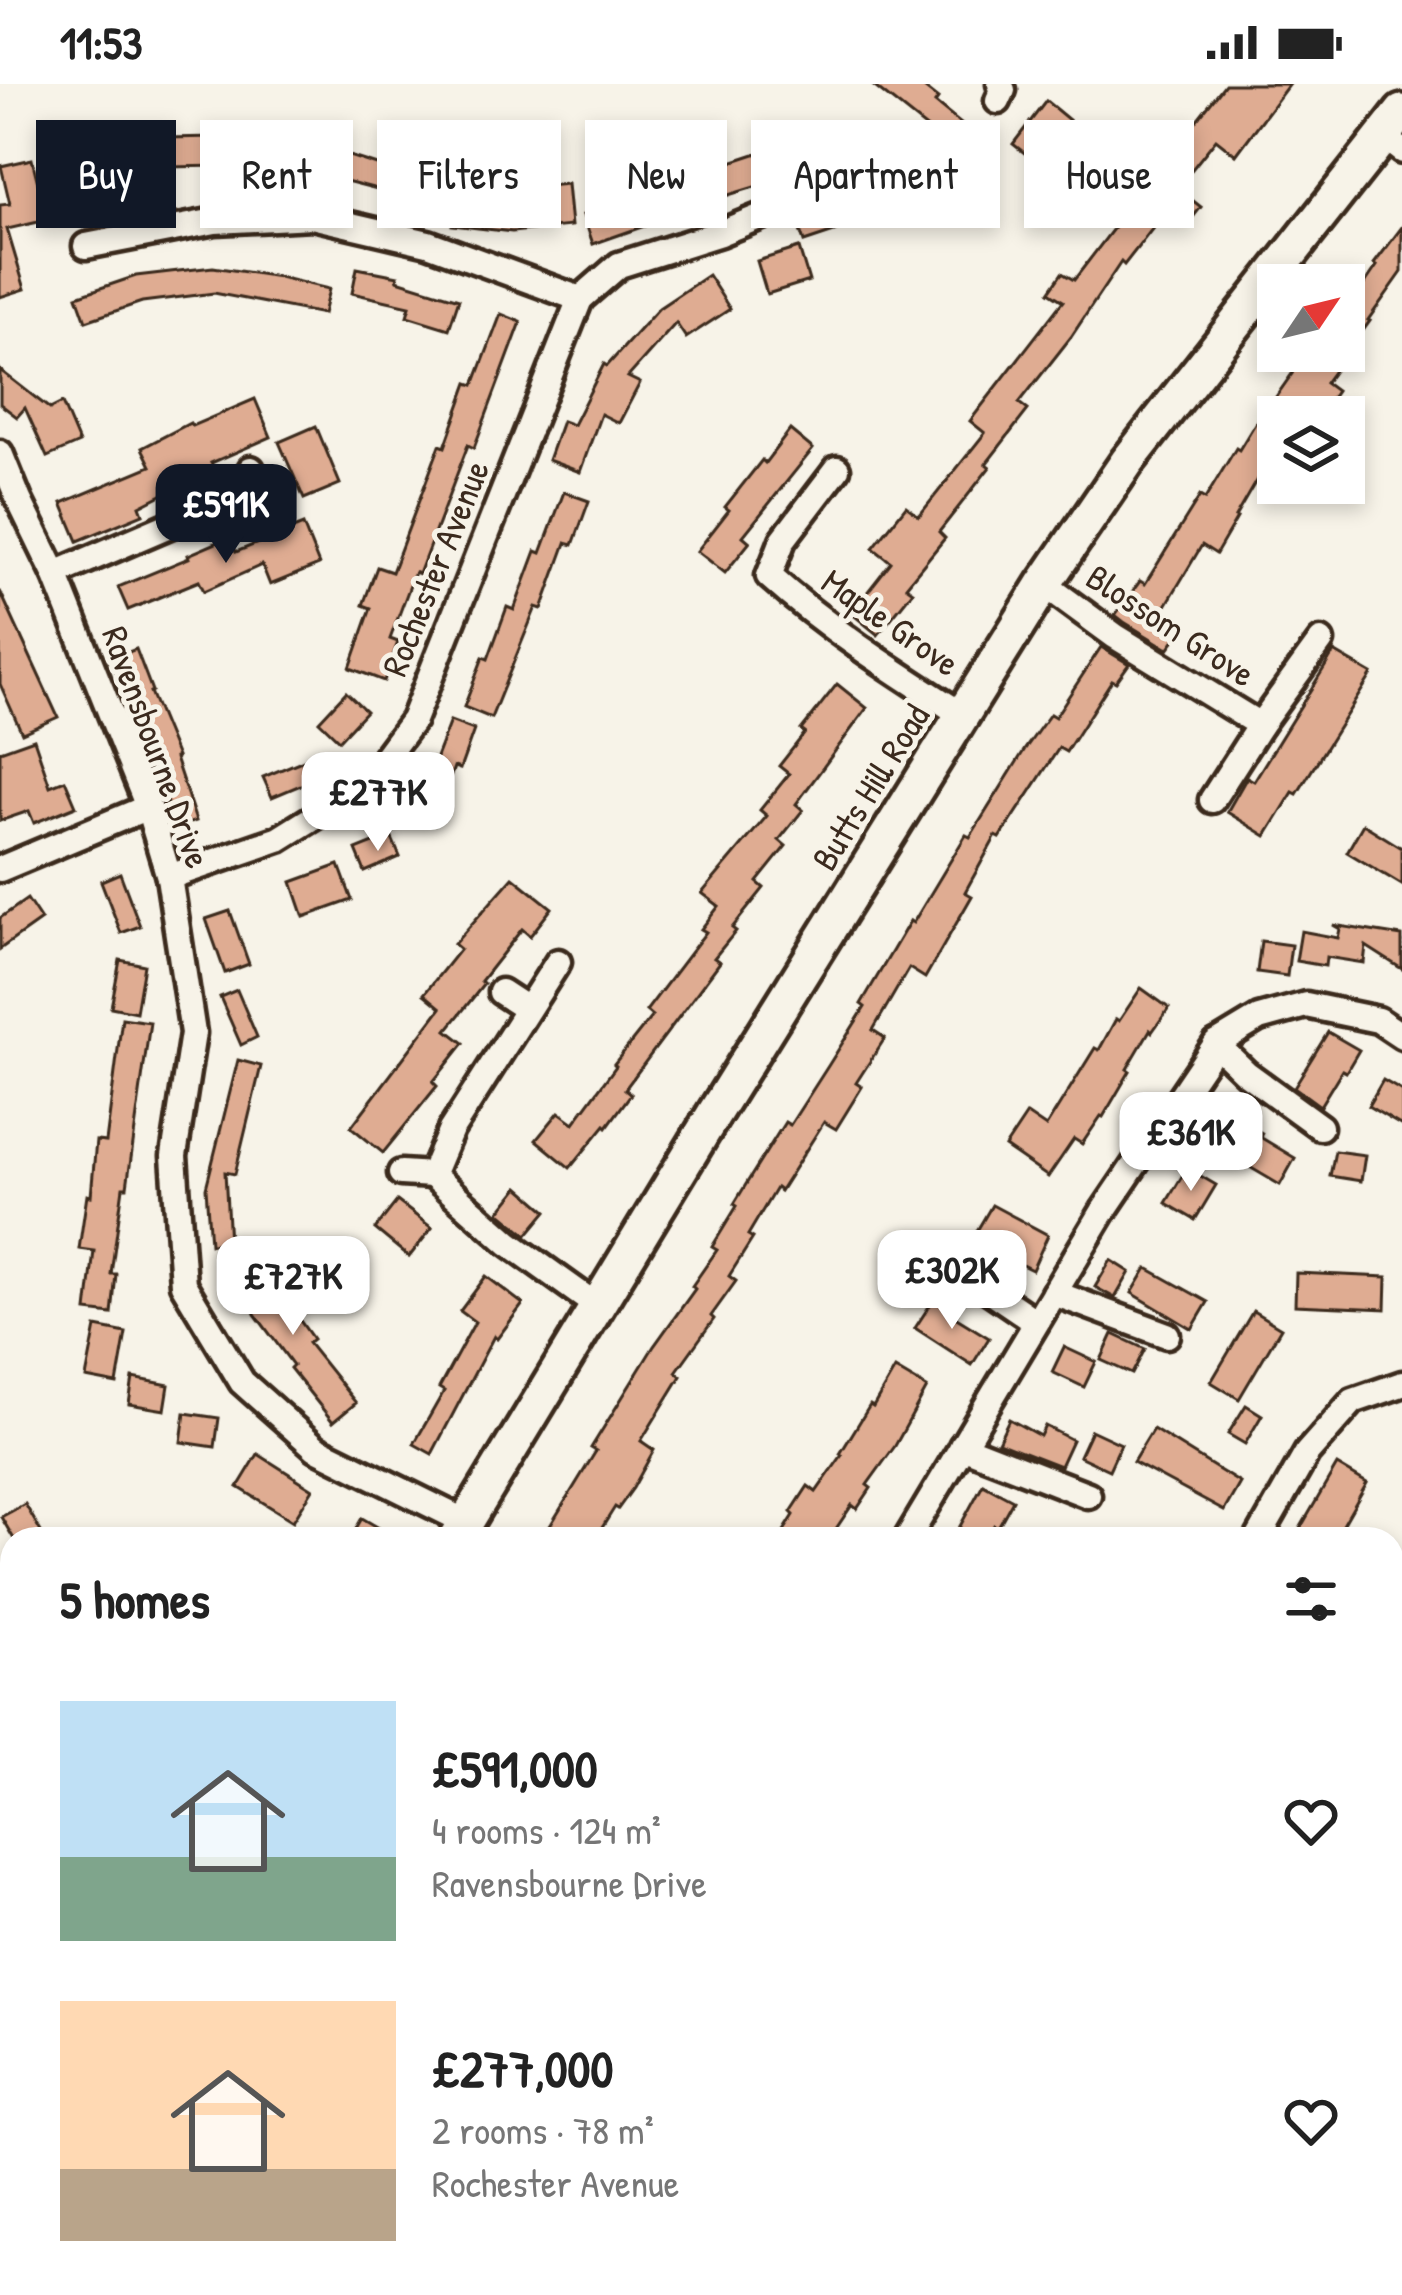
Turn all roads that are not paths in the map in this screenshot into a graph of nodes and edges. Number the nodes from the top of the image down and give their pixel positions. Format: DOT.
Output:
graph roads {
  1 [pos="1395,133"];
  2 [pos="751,224"];
  3 [pos="86,246"];
  4 [pos="580,299"];
  5 [pos="0,453"];
  6 [pos="837,469"];
  7 [pos="259,487"];
  8 [pos="9,505"];
  9 [pos="55,574"];
  10 [pos="1044,584"];
  11 [pos="1321,641"];
  12 [pos="962,714"];
  13 [pos="1260,725"];
  14 [pos="1212,800"];
  15 [pos="148,807"];
  16 [pos="0,869"];
  17 [pos="169,877"];
  18 [pos="558,962"];
  19 [pos="501,992"];
  20 [pos="527,1009"];
  21 [pos="1402,1036"];
  22 [pos="1216,1043"];
  23 [pos="1320,1126"];
  24 [pos="401,1173"];
  25 [pos="432,1175"];
  26 [pos="958,1269"];
  27 [pos="1054,1293"];
  28 [pos="597,1306"];
  29 [pos="1036,1322"];
  30 [pos="1167,1335"];
  31 [pos="1402,1384"];
  32 [pos="962,1446"];
  33 [pos="1088,1496"];
  34 [pos="456,1527"];
  35 [pos="463,1527"];
  36 [pos="914,1527"];
  37 [pos="1265,1527"];
  1 -- 10 [label="street, Butts Hill Road"];
  2 -- 4 [label="street"];
  3 -- 4 [label="street"];
  4 -- 17 [label="street, Rochester Avenue"];
  5 -- 8 [label="street, Ravensbourne Drive"];
  6 -- 12 [label="street, Maple Grove"];
  7 -- 9 [label="street"];
  8 -- 9 [label="street, Ravensbourne Drive"];
  9 -- 15 [label="street, Ravensbourne Drive"];
  10 -- 12 [label="street, Butts Hill Road"];
  10 -- 13 [label="street, Blossom Grove"];
  11 -- 13 [label="street, Blossom Grove"];
  12 -- 28 [label="street, Butts Hill Road"];
  13 -- 14 [label="street, Blossom Grove"];
  15 -- 16 [label="street"];
  15 -- 17 [label="street, Ravensbourne Drive"];
  17 -- 34 [label="street, Ravensbourne Drive"];
  18 -- 20 [label="street"];
  19 -- 20 [label="street"];
  20 -- 25 [label="street"];
  21 -- 22 [label="street"];
  22 -- 23 [label="street"];
  22 -- 27 [label="street"];
  24 -- 25 [label="street"];
  25 -- 28 [label="street"];
  26 -- 29 [label="street"];
  27 -- 29 [label="street"];
  27 -- 30 [label="street"];
  28 -- 35 [label="street, Butts Hill Road"];
  29 -- 32 [label="street"];
  31 -- 37 [label="street"];
  32 -- 33 [label="street"];
  32 -- 36 [label="street"];
}
